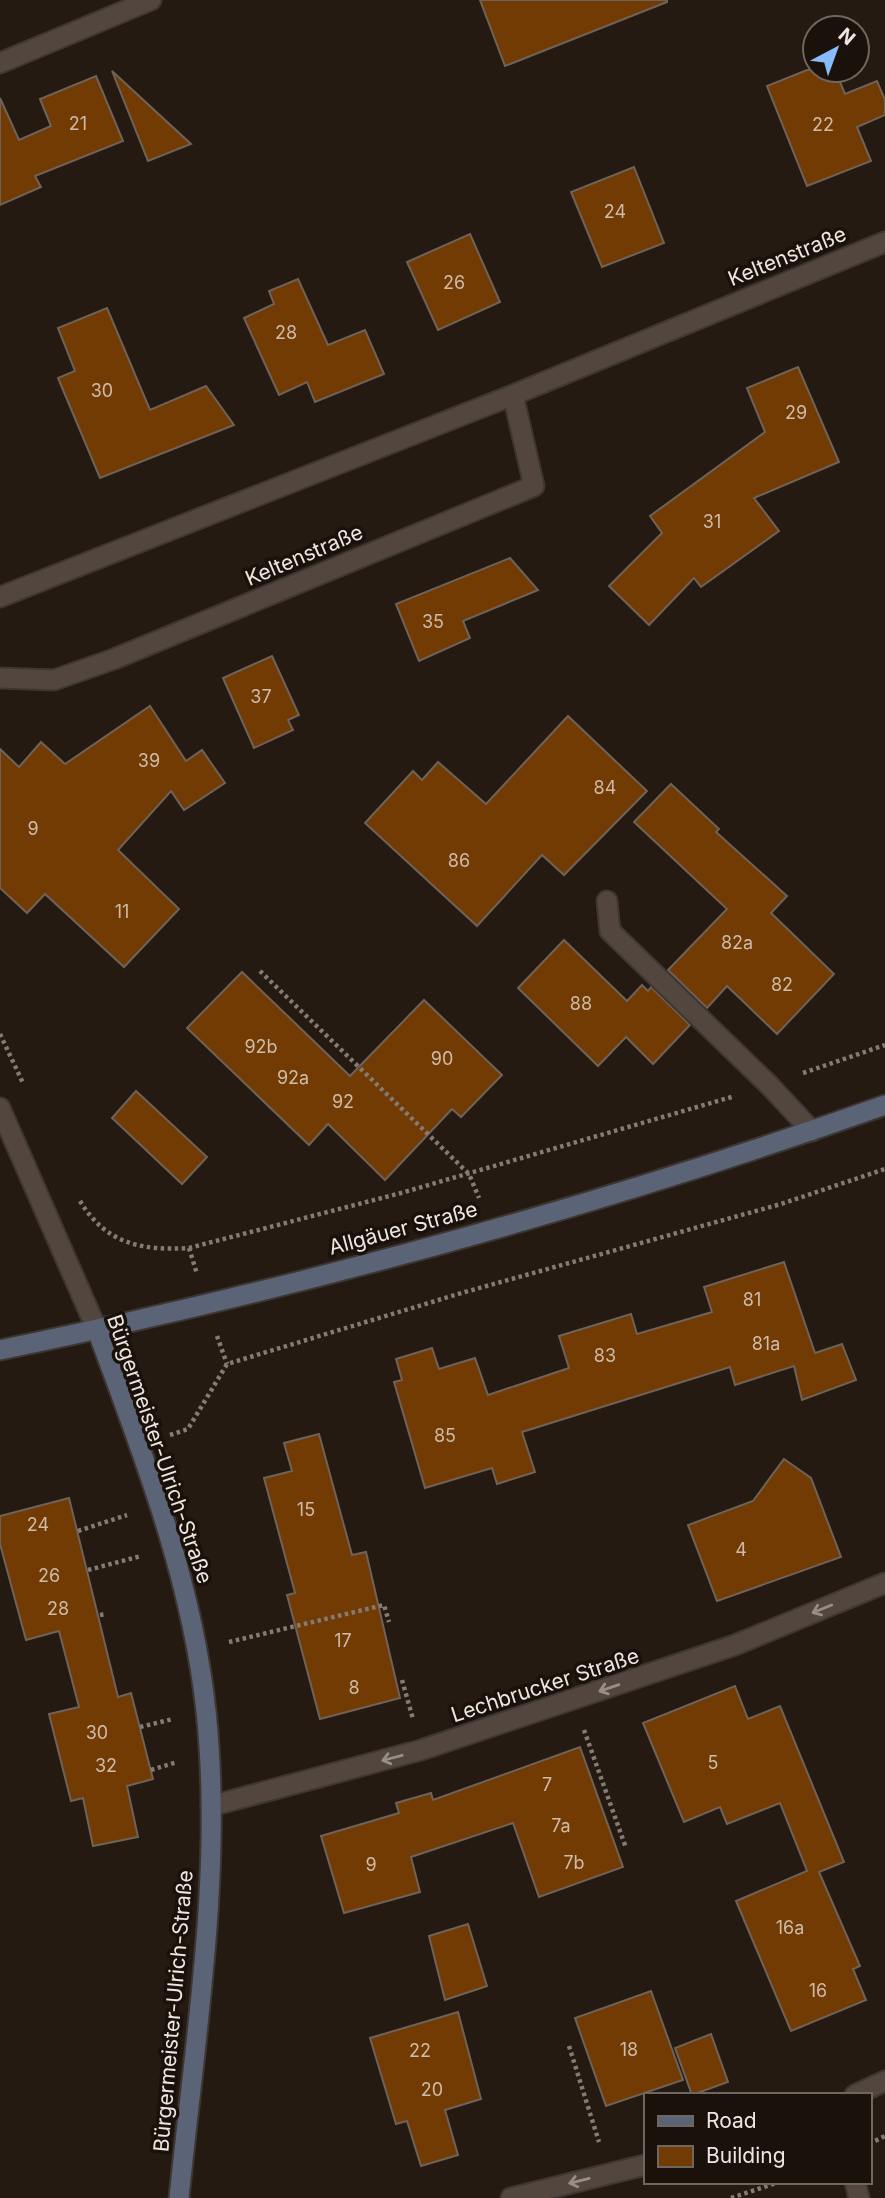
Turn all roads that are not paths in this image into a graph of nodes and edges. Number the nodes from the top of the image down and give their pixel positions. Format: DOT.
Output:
graph roads {
  1 [pos="152,0"];
  2 [pos="0,62"];
  3 [pos="885,242"];
  4 [pos="513,395"];
  5 [pos="0,597"];
  6 [pos="0,678"];
  7 [pos="607,901"];
  8 [pos="885,1105"];
  9 [pos="0,1108"];
  10 [pos="812,1131"];
  11 [pos="97,1330"];
  12 [pos="0,1350"];
  13 [pos="885,1583"];
  14 [pos="211,1806"];
  15 [pos="885,2081"];
  16 [pos="859,2093"];
  17 [pos="644,2165"];
  18 [pos="179,2198"];
  19 [pos="511,2198"];
  1 -- 2 [label="street"];
  3 -- 4 [label="street, Keltenstraße"];
  4 -- 5 [label="street, Keltenstraße"];
  4 -- 6 [label="street, Keltenstraße"];
  7 -- 10 [label="street"];
  8 -- 10 [label="main road, Allgäuer Straße"];
  9 -- 11 [label="street, Bürgermeister-Ulrich-Straße"];
  10 -- 11 [label="main road, Allgäuer Straße"];
  11 -- 12 [label="main road, Allgäuer Straße"];
  11 -- 14 [label="main road, Bürgermeister-Ulrich-Straße"];
  13 -- 14 [label="street, Lechbrucker Straße, one-way"];
  14 -- 18 [label="main road, Bürgermeister-Ulrich-Straße"];
  15 -- 16 [label="street"];
  17 -- 19 [label="street, one-way"];
}
